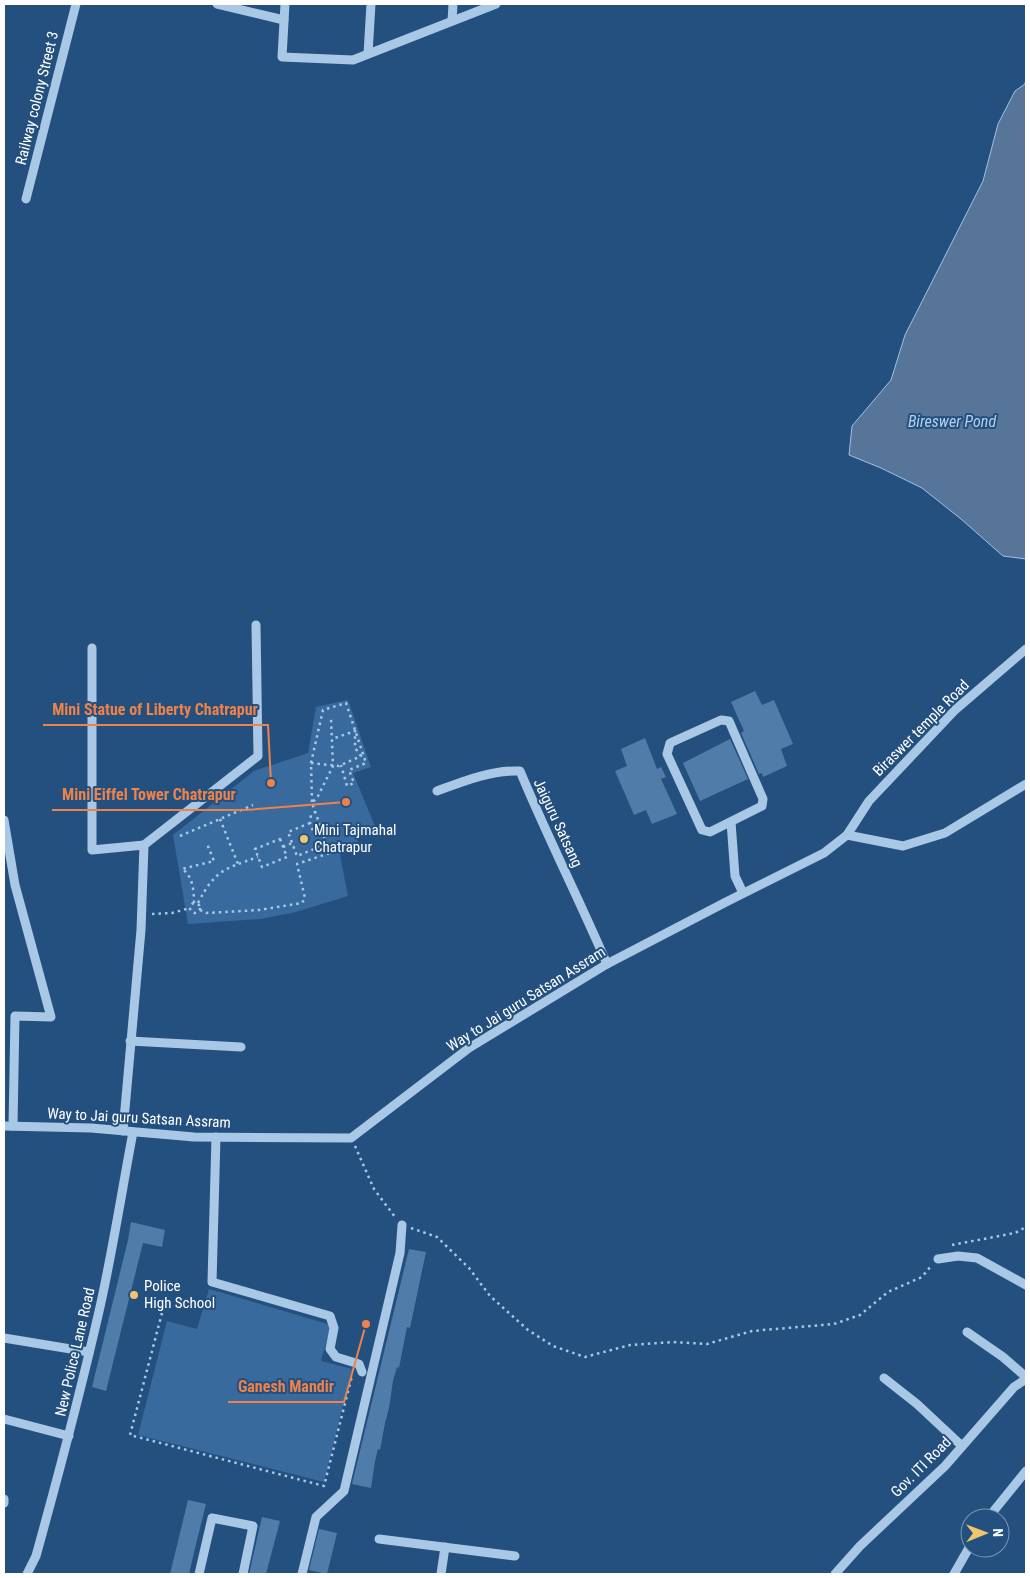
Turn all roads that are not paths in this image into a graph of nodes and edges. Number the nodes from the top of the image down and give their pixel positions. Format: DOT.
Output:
graph roads {
  1 [pos="76,4"];
  2 [pos="217,4"];
  3 [pos="285,4"];
  4 [pos="371,4"];
  5 [pos="453,4"];
  6 [pos="496,4"];
  7 [pos="284,20"];
  8 [pos="452,21"];
  9 [pos="368,54"];
  10 [pos="26,198"];
  11 [pos="256,626"];
  12 [pos="92,648"];
  13 [pos="1026,649"];
  14 [pos="1026,784"];
  15 [pos="437,791"];
  16 [pos="4,820"];
  17 [pos="731,822"];
  18 [pos="846,835"];
  19 [pos="144,845"];
  20 [pos="743,893"];
  21 [pos="607,964"];
  22 [pos="130,1041"];
  23 [pos="241,1047"];
  24 [pos="8,1126"];
  25 [pos="128,1131"];
  26 [pos="216,1137"];
  27 [pos="402,1225"];
  28 [pos="938,1258"];
  29 [pos="1026,1285"];
  30 [pos="967,1332"];
  31 [pos="4,1338"];
  32 [pos="89,1352"];
  33 [pos="362,1372"];
  34 [pos="884,1378"];
  35 [pos="1026,1378"];
  36 [pos="4,1419"];
  37 [pos="69,1436"];
  38 [pos="962,1446"];
  39 [pos="1026,1471"];
  40 [pos="996,1508"];
  41 [pos="379,1539"];
  42 [pos="445,1547"];
  43 [pos="515,1556"];
  44 [pos="963,1558"];
  45 [pos="27,1574"];
  46 [pos="199,1574"];
  47 [pos="243,1574"];
  48 [pos="302,1574"];
  49 [pos="441,1574"];
  50 [pos="834,1574"];
  51 [pos="954,1574"];
  1 -- 10 [label="street, Railway colony Street 3"];
  2 -- 7 [label="street"];
  3 -- 7 [label="street"];
  4 -- 9 [label="street"];
  5 -- 8 [label="street"];
  6 -- 8 [label="street"];
  7 -- 9 [label="street"];
  8 -- 9 [label="street"];
  11 -- 19 [label="street"];
  12 -- 19 [label="street"];
  13 -- 18 [label="street, Biraswer temple Road"];
  14 -- 18 [label="street"];
  15 -- 21 [label="street, Jaiguru Satsang"];
  16 -- 24 [label="street"];
  17 -- 17 [label="street"];
  17 -- 20 [label="street"];
  18 -- 20 [label="street, Way to Jai guru Satsan Assram"];
  19 -- 22 [label="street, New Police Lane Road"];
  20 -- 21 [label="street, Way to Jai guru Satsan Assram"];
  21 -- 26 [label="street, Way to Jai guru Satsan Assram"];
  22 -- 23 [label="street"];
  22 -- 25 [label="street, New Police Lane Road"];
  24 -- 25 [label="street, Way to Jai guru Satsan Assram"];
  25 -- 26 [label="street, Way to Jai guru Satsan Assram"];
  25 -- 32 [label="street, New Police Lane Road"];
  26 -- 33 [label="street"];
  27 -- 48 [label="street"];
  28 -- 29 [label="street"];
  30 -- 35 [label="street"];
  31 -- 32 [label="street"];
  32 -- 37 [label="street, New Police Lane Road"];
  34 -- 38 [label="street"];
  35 -- 38 [label="street, Gov. ITI Road"];
  36 -- 37 [label="street"];
  37 -- 45 [label="street, New Police Lane Road"];
  38 -- 50 [label="street, Gov. ITI Road"];
  39 -- 40 [label="street"];
  41 -- 42 [label="street"];
  42 -- 43 [label="street"];
  42 -- 49 [label="street"];
  44 -- 51 [label="street"];
  46 -- 47 [label="street"];
}
